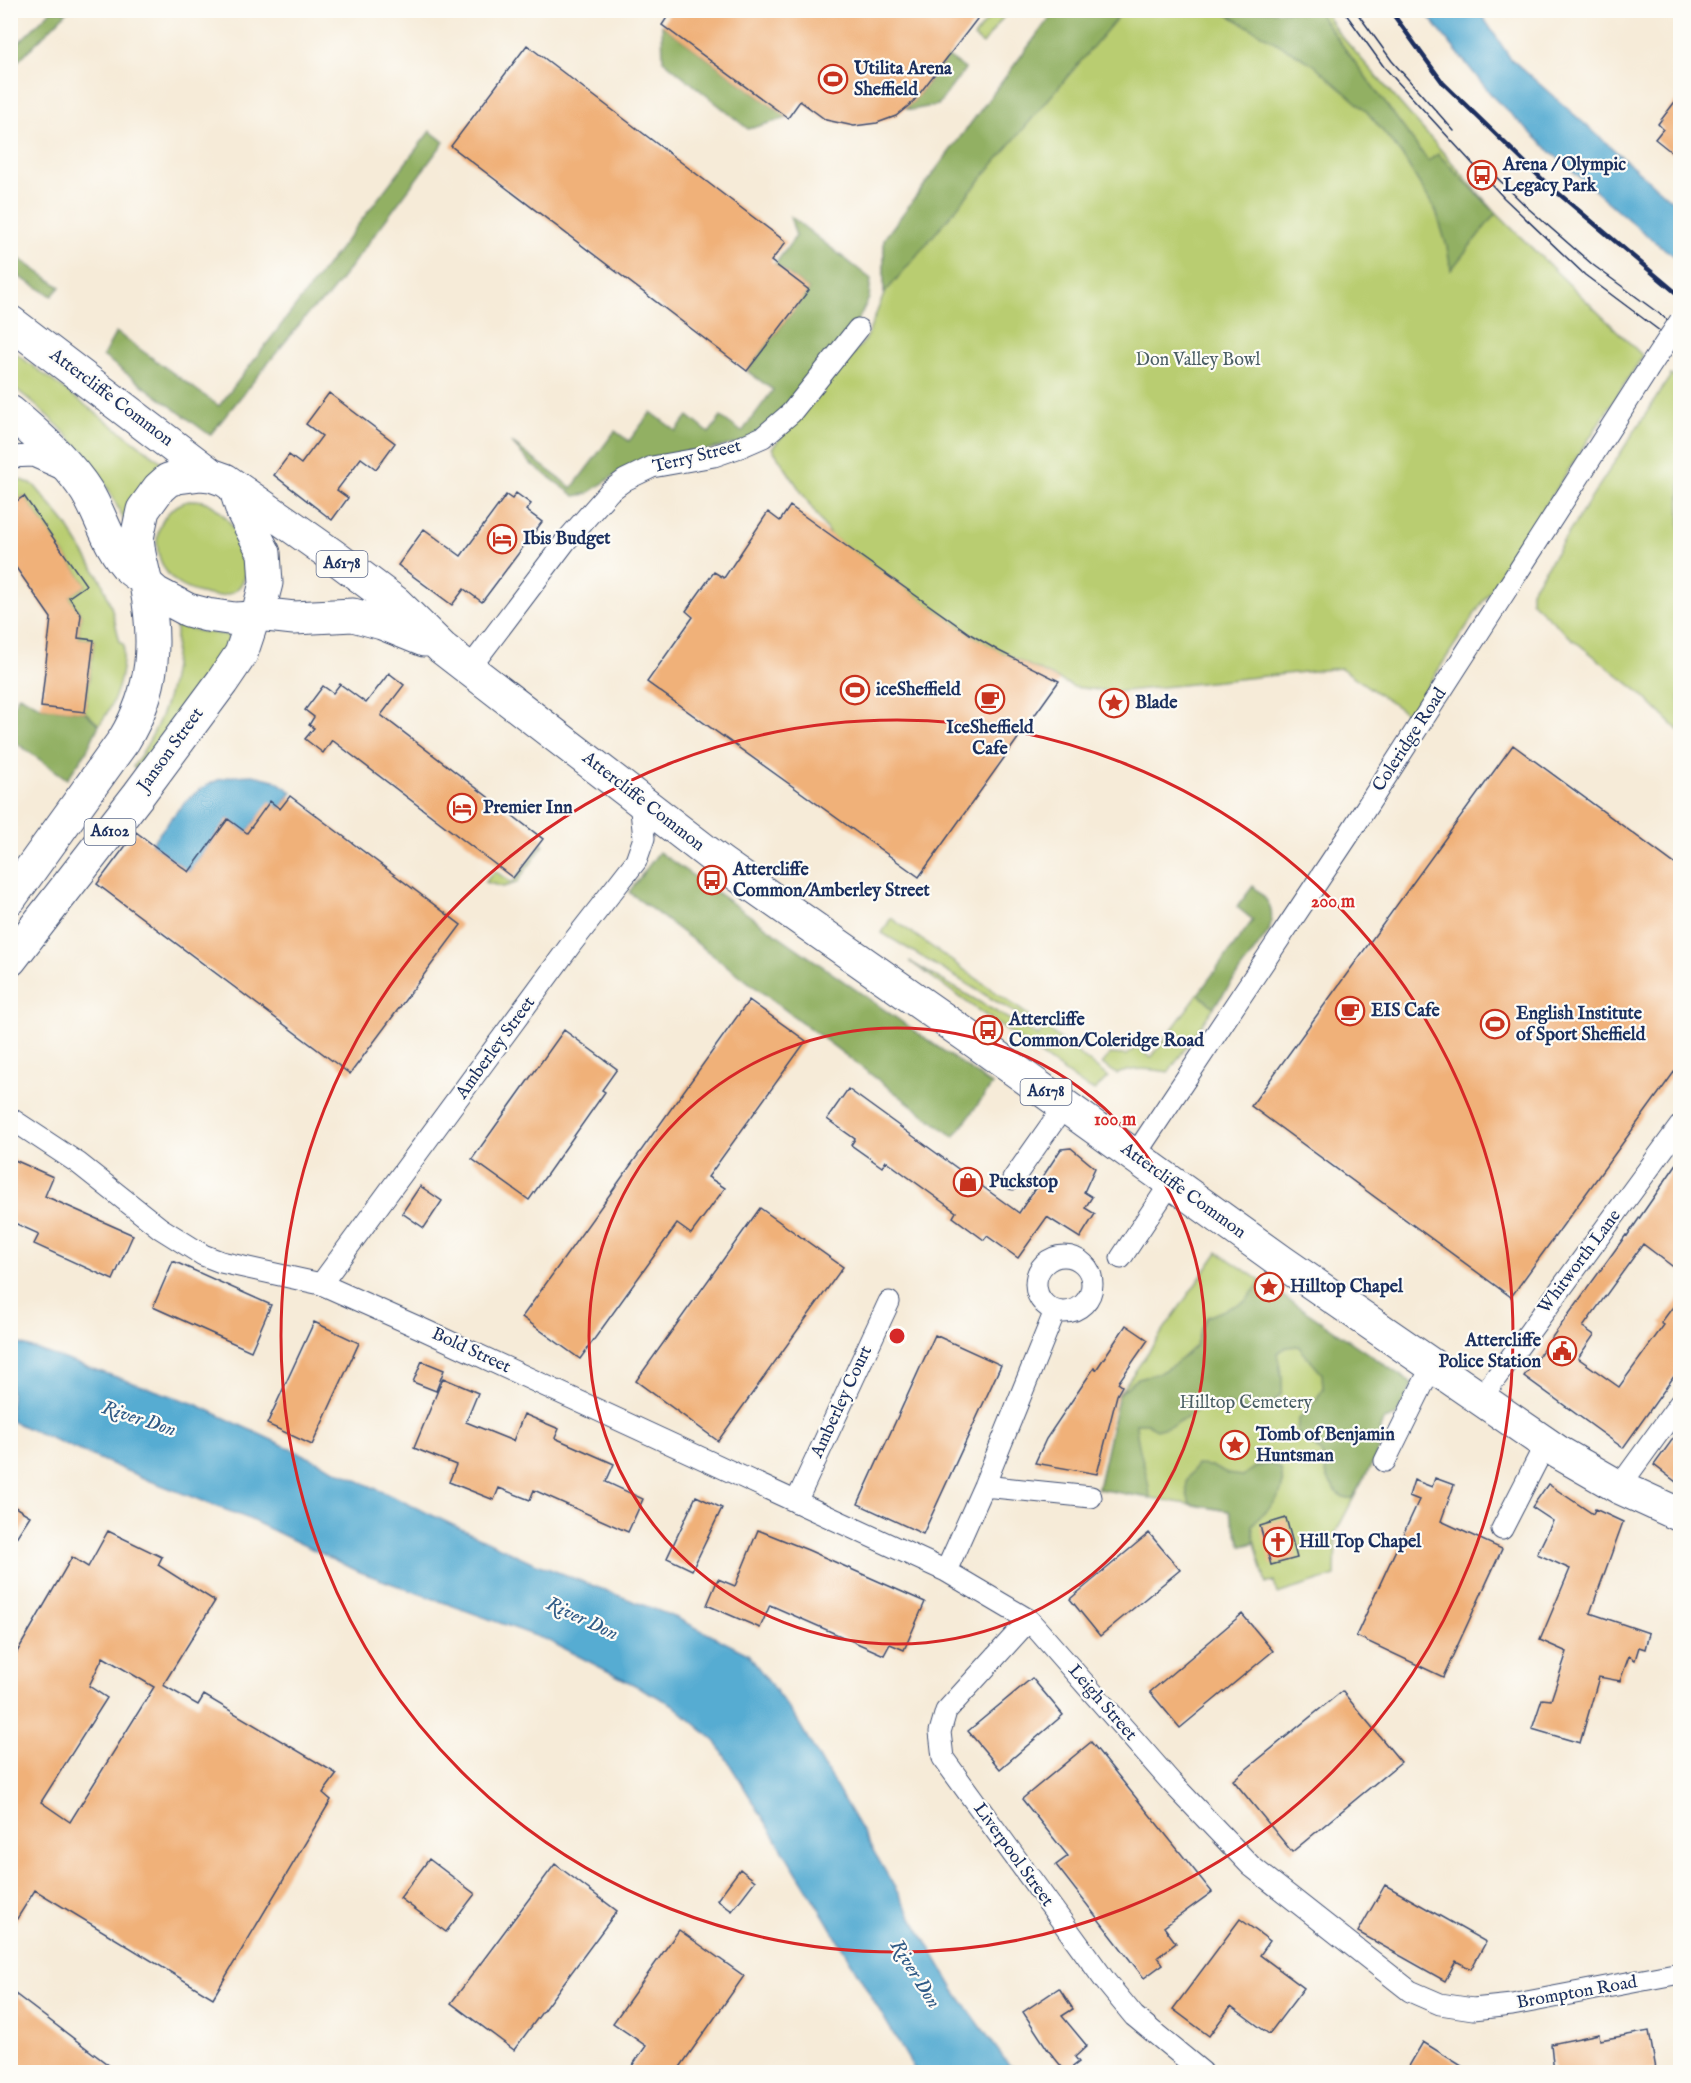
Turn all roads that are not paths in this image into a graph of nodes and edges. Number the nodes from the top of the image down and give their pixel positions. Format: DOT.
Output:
graph roads {
  1 [pos="1680,321"];
  2 [pos="10,322"];
  3 [pos="858,329"];
  4 [pos="10,412"];
  5 [pos="10,457"];
  6 [pos="71,472"];
  7 [pos="224,481"];
  8 [pos="146,581"];
  9 [pos="256,616"];
  10 [pos="442,648"];
  11 [pos="469,669"];
  12 [pos="640,802"];
  13 [pos="10,898"];
  14 [pos="10,960"];
  15 [pos="1065,1105"];
  16 [pos="10,1118"];
  17 [pos="1680,1126"];
  18 [pos="1135,1155"];
  19 [pos="1013,1179"];
  20 [pos="1172,1181"];
  21 [pos="1121,1257"];
  22 [pos="321,1284"];
  23 [pos="889,1302"];
  24 [pos="1055,1311"];
  25 [pos="1433,1364"];
  26 [pos="1481,1398"];
  27 [pos="1680,1403"];
  28 [pos="1546,1443"];
  29 [pos="1385,1461"];
  30 [pos="984,1486"];
  31 [pos="1619,1487"];
  32 [pos="1091,1497"];
  33 [pos="796,1502"];
  34 [pos="1680,1515"];
  35 [pos="1502,1529"];
  36 [pos="946,1571"];
  37 [pos="1029,1620"];
  38 [pos="1680,1973"];
  39 [pos="1473,2009"];
  40 [pos="1202,2073"];
  1 -- 18 [label="street, Coleridge Road, bridge"];
  2 -- 7 [label="main road, Attercliffe Common / A6178"];
  3 -- 11 [label="street, Terry Street"];
  4 -- 6 [label="main road, A6178"];
  5 -- 6 [label="street"];
  6 -- 8 [label="main road, A6178"];
  7 -- 8 [label="main road"];
  7 -- 9 [label="main road"];
  7 -- 10 [label="main road, Attercliffe Common / A6178"];
  8 -- 9 [label="main road, A6178"];
  8 -- 13 [label="main road, A6102"];
  9 -- 10 [label="main road, Attercliffe Common / A6178"];
  9 -- 14 [label="main road, Janson Street / A6102"];
  10 -- 11 [label="main road, Attercliffe Common / A6178"];
  11 -- 12 [label="main road, Attercliffe Common / A6178"];
  12 -- 15 [label="main road, Attercliffe Common / A6178"];
  12 -- 22 [label="street, Amberley Street"];
  15 -- 18 [label="main road, Attercliffe Common / A6178"];
  15 -- 19 [label="street"];
  16 -- 22 [label="street, Bold Street"];
  17 -- 26 [label="street, Whitworth Lane"];
  18 -- 20 [label="main road, Attercliffe Common / A6178"];
  20 -- 21 [label="street"];
  20 -- 25 [label="main road, Attercliffe Common / A6178"];
  22 -- 33 [label="street, Bold Street"];
  23 -- 33 [label="street, Amberley Court"];
  24 -- 30 [label="street"];
  25 -- 26 [label="main road, Attercliffe Common / A6178"];
  25 -- 29 [label="street"];
  26 -- 28 [label="main road, Attercliffe Common / A6178"];
  27 -- 31 [label="street"];
  28 -- 31 [label="main road, Attercliffe Common / A6178"];
  28 -- 35 [label="street"];
  30 -- 32 [label="street"];
  30 -- 36 [label="street"];
  31 -- 34 [label="main road, Attercliffe Common / A6178"];
  33 -- 36 [label="street, Bold Street"];
  36 -- 37 [label="street, Leigh Street"];
  37 -- 39 [label="street, Leigh Street"];
  37 -- 40 [label="street, Liverpool Street"];
  38 -- 39 [label="street, Brompton Road"];
}
